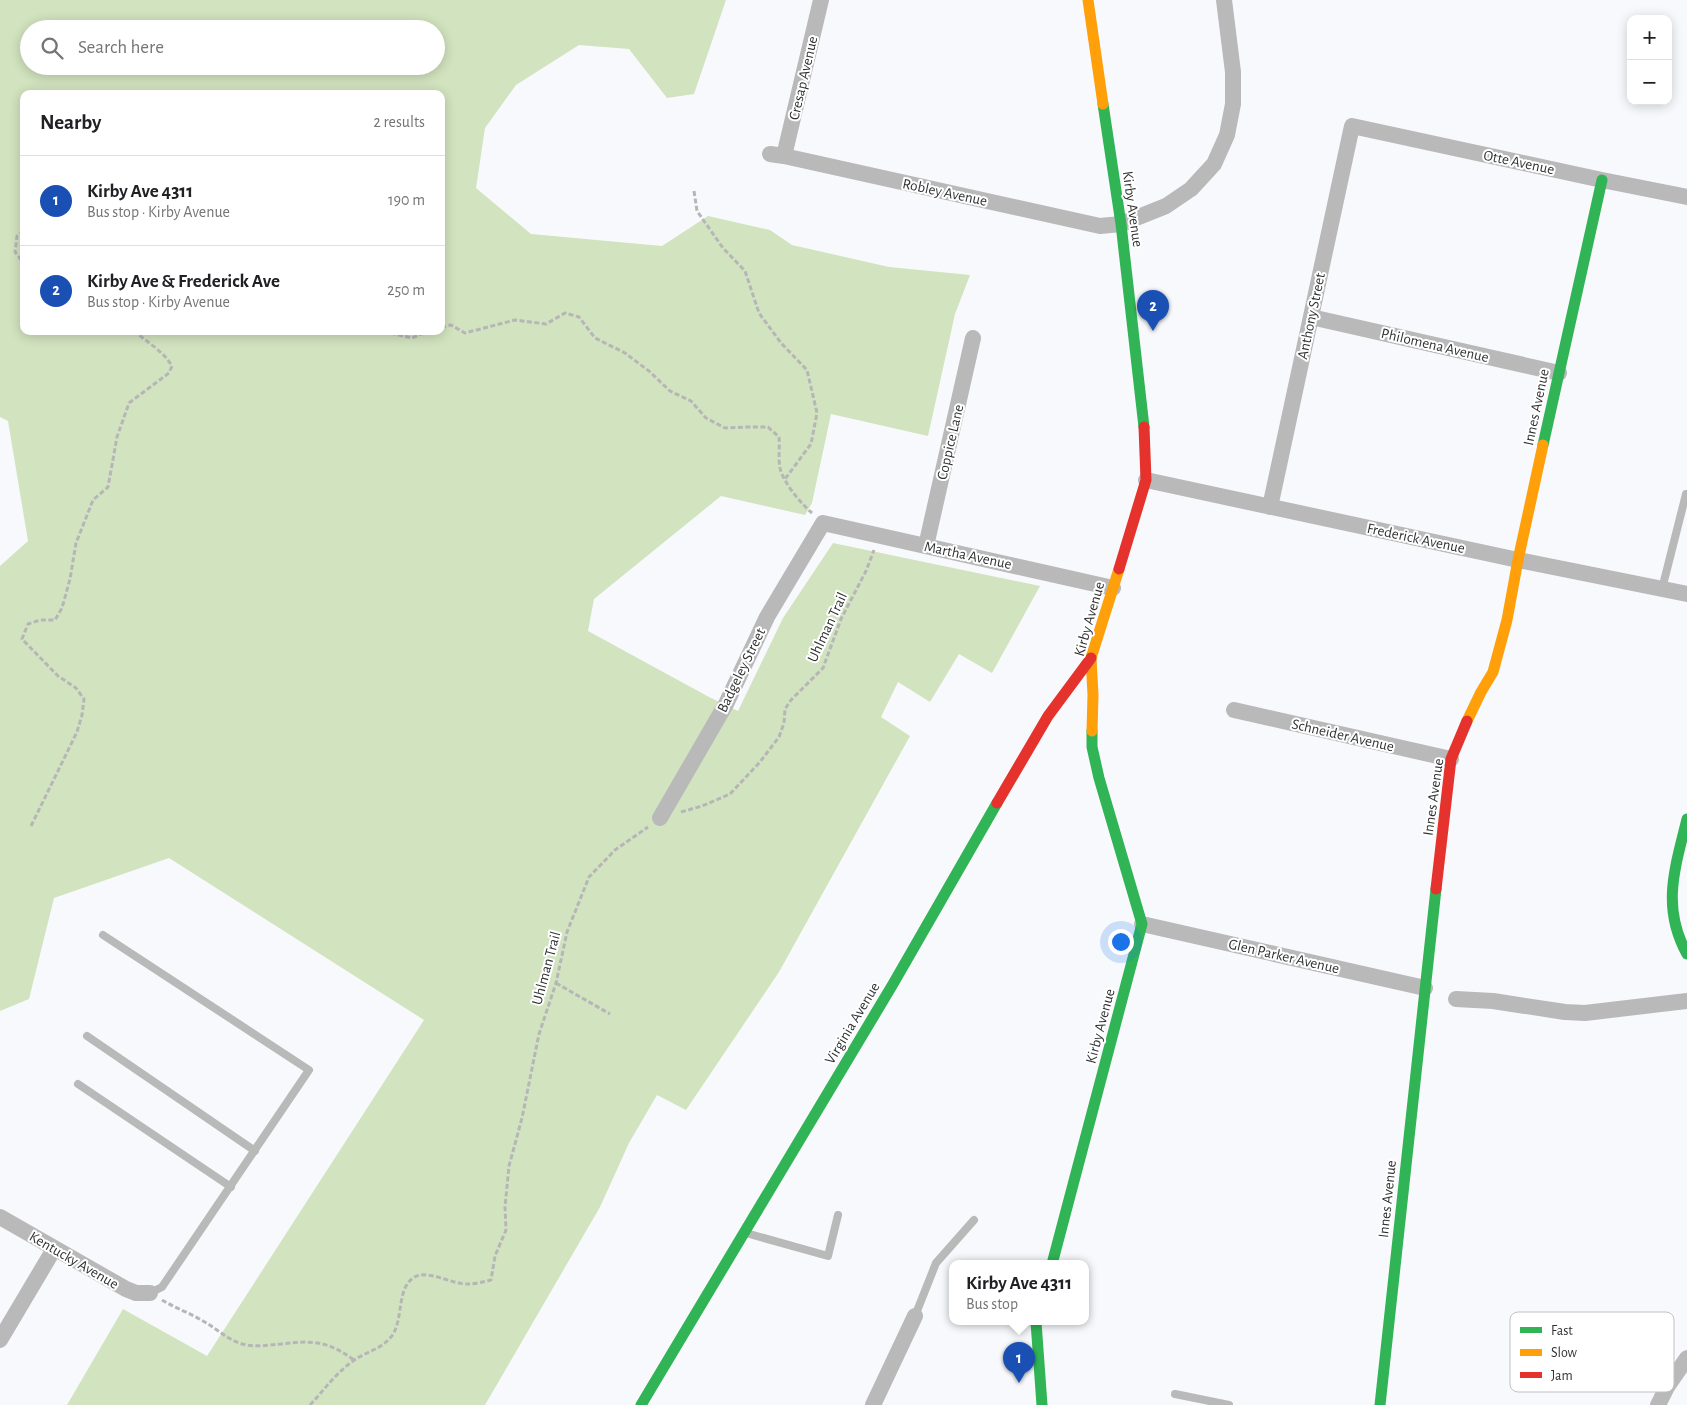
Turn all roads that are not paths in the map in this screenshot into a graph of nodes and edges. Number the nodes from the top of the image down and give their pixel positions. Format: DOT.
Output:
graph roads {
  1 [pos="821,0"];
  2 [pos="1088,0"];
  3 [pos="1224,0"];
  4 [pos="1352,126"];
  5 [pos="777,155"];
  6 [pos="1602,180"];
  7 [pos="1687,197"];
  8 [pos="1121,224"];
  9 [pos="1311,317"];
  10 [pos="973,338"];
  11 [pos="1559,373"];
  12 [pos="1146,480"];
  13 [pos="1686,494"];
  14 [pos="1270,507"];
  15 [pos="823,523"];
  16 [pos="926,546"];
  17 [pos="1518,560"];
  18 [pos="1114,588"];
  19 [pos="1662,589"];
  20 [pos="1687,594"];
  21 [pos="1091,658"];
  22 [pos="1234,710"];
  23 [pos="1451,759"];
  24 [pos="660,818"];
  25 [pos="1687,818"];
  26 [pos="1142,924"];
  27 [pos="103,935"];
  28 [pos="1687,954"];
  29 [pos="1425,988"];
  30 [pos="1456,999"];
  31 [pos="1687,1001"];
  32 [pos="88,1036"];
  33 [pos="78,1084"];
  34 [pos="255,1151"];
  35 [pos="231,1187"];
  36 [pos="838,1215"];
  37 [pos="0,1217"];
  38 [pos="974,1220"];
  39 [pos="744,1233"];
  40 [pos="54,1249"];
  41 [pos="1053,1260"];
  42 [pos="150,1293"];
  43 [pos="915,1316"];
  44 [pos="1036,1325"];
  45 [pos="0,1340"];
  46 [pos="1687,1358"];
  47 [pos="1674,1377"];
  48 [pos="1664,1392"];
  49 [pos="1175,1394"];
  50 [pos="641,1405"];
  51 [pos="873,1405"];
  52 [pos="1042,1405"];
  53 [pos="1229,1405"];
  54 [pos="1380,1405"];
  55 [pos="1658,1405"];
  1 -- 5 [label="street, Cresap Avenue"];
  2 -- 8 [label="street, Kirby Avenue"];
  3 -- 8 [label="street, Robley Avenue"];
  4 -- 6 [label="street, Otte Avenue"];
  4 -- 9 [label="street, Anthony Street"];
  5 -- 8 [label="street, Robley Avenue"];
  6 -- 7 [label="street, Otte Avenue"];
  6 -- 11 [label="street, Innes Avenue"];
  8 -- 12 [label="street, Kirby Avenue"];
  9 -- 11 [label="street, Philomena Avenue"];
  9 -- 14 [label="street, Anthony Street"];
  10 -- 16 [label="street, Coppice Lane"];
  11 -- 17 [label="street, Innes Avenue"];
  12 -- 14 [label="street, Frederick Avenue"];
  12 -- 18 [label="street, Kirby Avenue"];
  13 -- 19 [label="lane"];
  14 -- 17 [label="street, Frederick Avenue"];
  15 -- 16 [label="street, Martha Avenue"];
  15 -- 24 [label="street, Badgeley Street"];
  16 -- 18 [label="street, Martha Avenue"];
  17 -- 19 [label="street, Frederick Avenue"];
  17 -- 23 [label="street, Innes Avenue"];
  18 -- 21 [label="street, Kirby Avenue"];
  19 -- 20 [label="street, Frederick Avenue"];
  21 -- 26 [label="street, Kirby Avenue"];
  21 -- 39 [label="street, Virginia Avenue"];
  22 -- 23 [label="street, Schneider Avenue"];
  23 -- 29 [label="street, Innes Avenue"];
  25 -- 28 [label="street"];
  26 -- 29 [label="street, Glen Parker Avenue"];
  26 -- 41 [label="street, Kirby Avenue"];
  27 -- 34 [label="lane"];
  29 -- 54 [label="street, Innes Avenue"];
  30 -- 31 [label="street"];
  32 -- 34 [label="lane"];
  33 -- 35 [label="lane"];
  34 -- 35 [label="lane"];
  35 -- 42 [label="lane"];
  36 -- 39 [label="lane"];
  37 -- 40 [label="street, Kentucky Avenue"];
  38 -- 43 [label="lane"];
  39 -- 50 [label="street, Virginia Avenue"];
  40 -- 42 [label="street, Kentucky Avenue"];
  40 -- 45 [label="street"];
  43 -- 51 [label="street"];
  44 -- 52 [label="street"];
  46 -- 47 [label="street"];
  48 -- 55 [label="street"];
  49 -- 53 [label="lane"];
}
